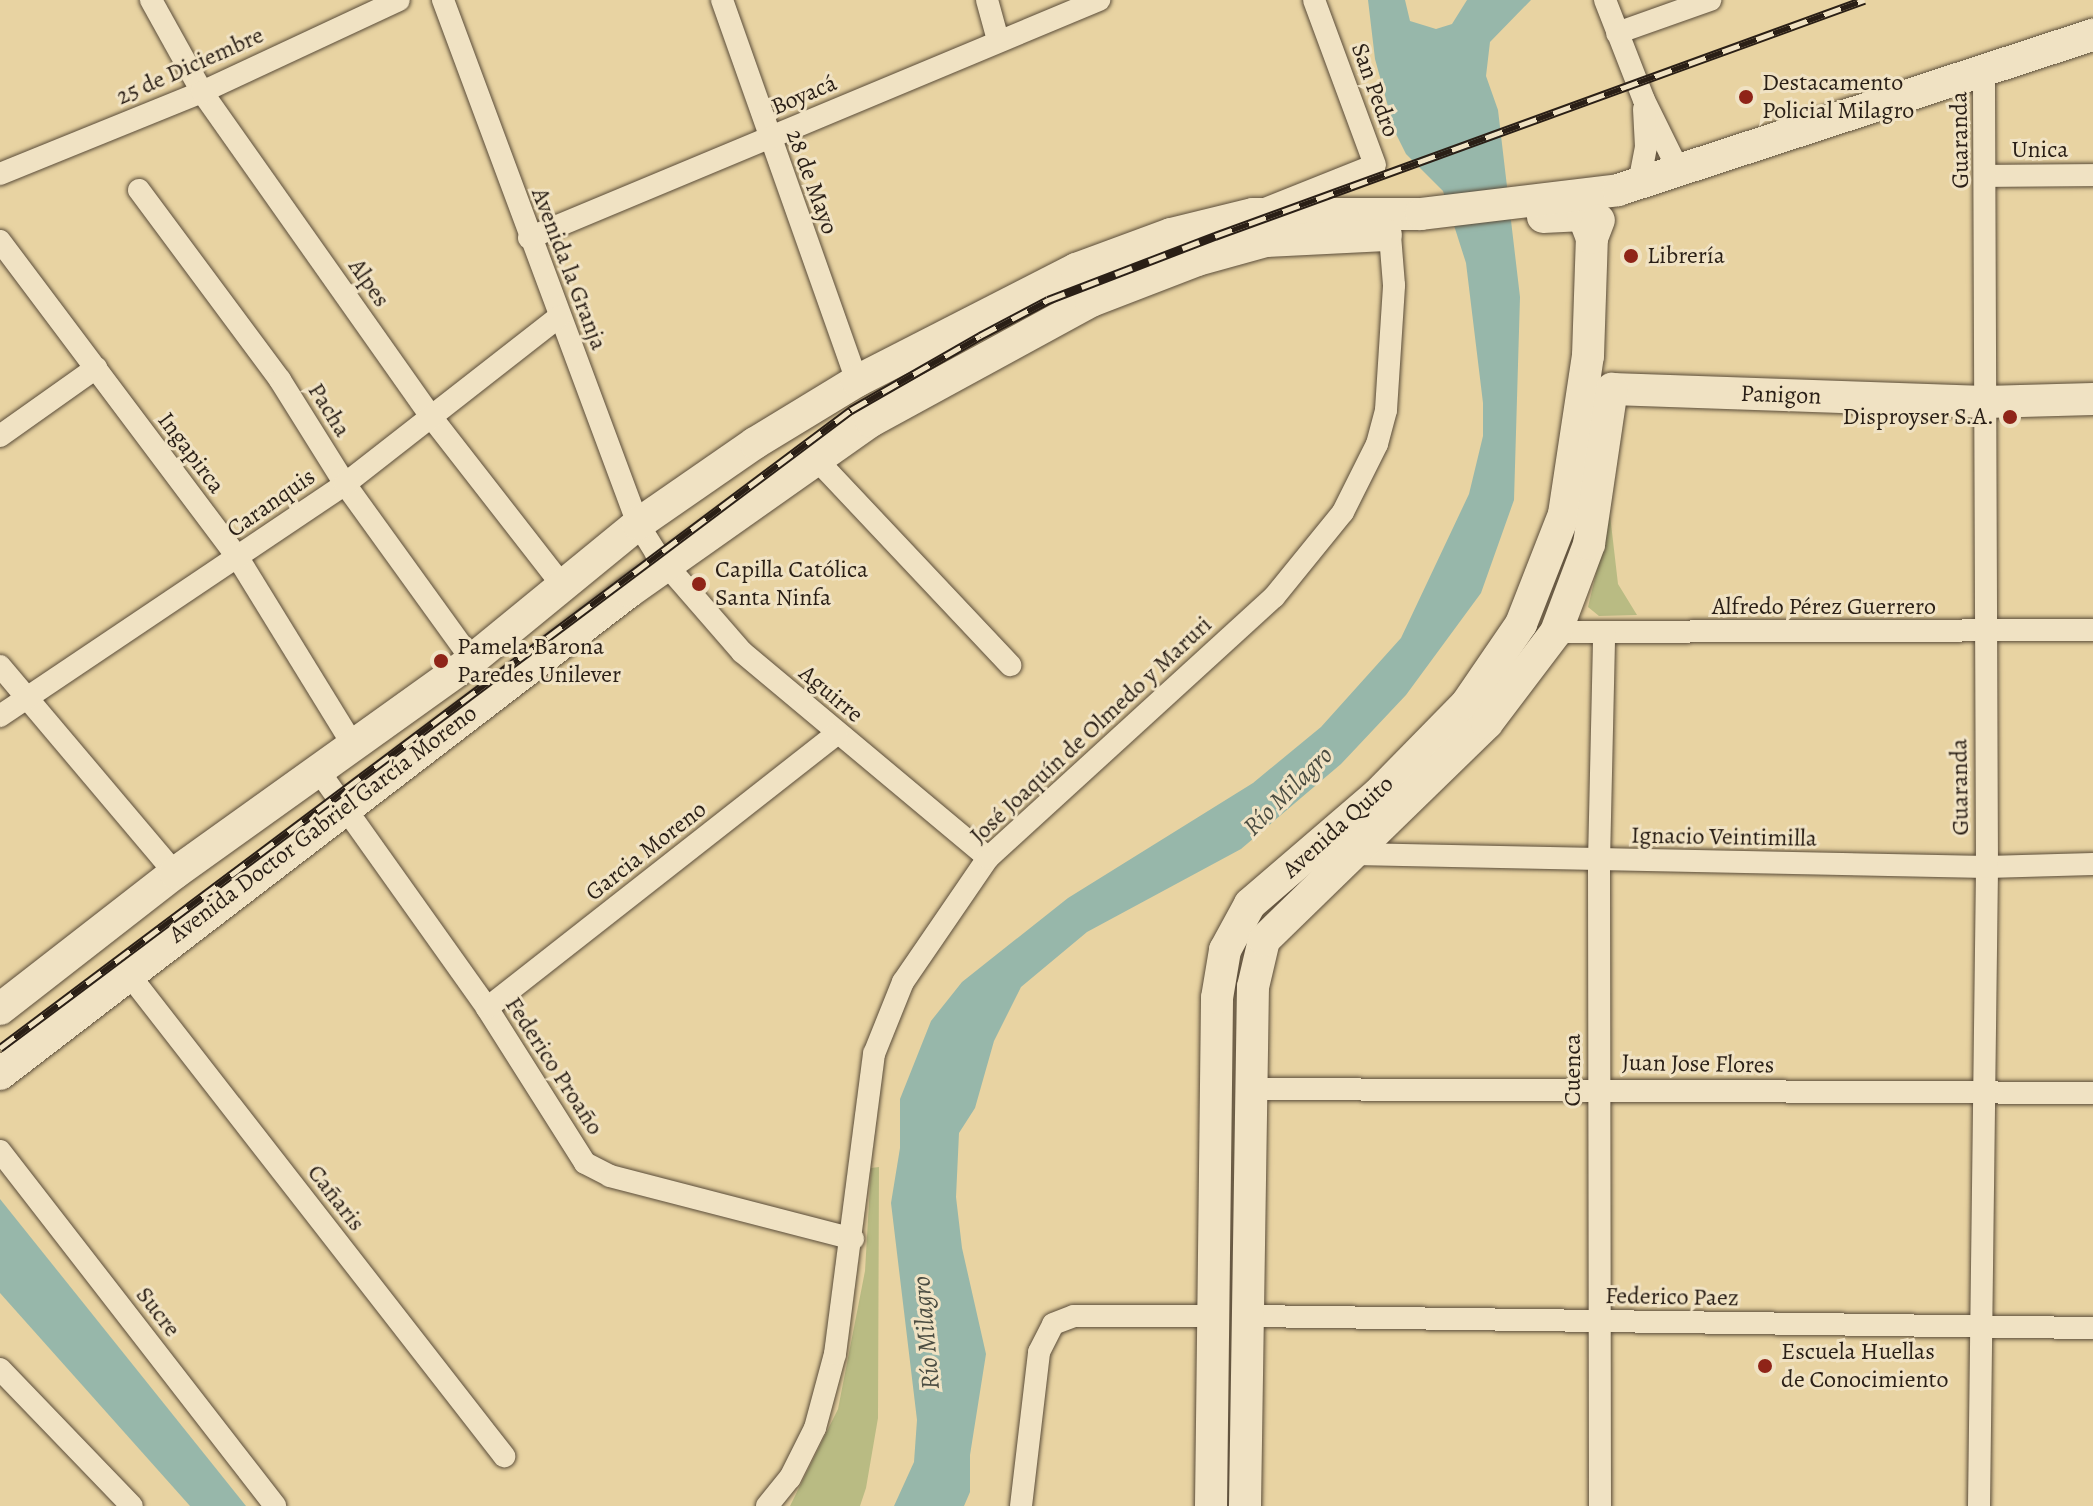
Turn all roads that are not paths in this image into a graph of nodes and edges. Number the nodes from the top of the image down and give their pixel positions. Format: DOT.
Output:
graph roads {
  1 [pos="151,0"];
  2 [pos="399,0"];
  3 [pos="443,0"];
  4 [pos="722,0"];
  5 [pos="987,0"];
  6 [pos="1099,0"];
  7 [pos="1314,0"];
  8 [pos="1605,0"];
  9 [pos="1710,0"];
  10 [pos="1617,33"];
  11 [pos="2093,35"];
  12 [pos="998,40"];
  13 [pos="1984,68"];
  14 [pos="202,92"];
  15 [pos="1644,100"];
  16 [pos="768,139"];
  17 [pos="1678,169"];
  18 [pos="0,174"];
  19 [pos="2093,175"];
  20 [pos="1987,176"];
  21 [pos="1628,186"];
  22 [pos="139,190"];
  23 [pos="1253,214"];
  24 [pos="1573,216"];
  25 [pos="1422,222"];
  26 [pos="1390,235"];
  27 [pos="529,238"];
  28 [pos="0,241"];
  29 [pos="559,317"];
  30 [pos="1588,356"];
  31 [pos="96,368"];
  32 [pos="857,381"];
  33 [pos="1612,389"];
  34 [pos="2093,399"];
  35 [pos="1985,402"];
  36 [pos="432,418"];
  37 [pos="0,436"];
  38 [pos="817,460"];
  39 [pos="345,484"];
  40 [pos="638,524"];
  41 [pos="238,558"];
  42 [pos="661,559"];
  43 [pos="562,585"];
  44 [pos="2093,630"];
  45 [pos="1556,632"];
  46 [pos="1984,632"];
  47 [pos="1604,633"];
  48 [pos="472,660"];
  49 [pos="1010,665"];
  50 [pos="0,666"];
  51 [pos="27,698"];
  52 [pos="0,716"];
  53 [pos="837,734"];
  54 [pos="353,745"];
  55 [pos="318,770"];
  56 [pos="343,808"];
  57 [pos="1354,854"];
  58 [pos="988,858"];
  59 [pos="1599,861"];
  60 [pos="2093,864"];
  61 [pos="1987,867"];
  62 [pos="175,873"];
  63 [pos="127,972"];
  64 [pos="487,1008"];
  65 [pos="0,1009"];
  66 [pos="0,1074"];
  67 [pos="1253,1089"];
  68 [pos="1599,1089"];
  69 [pos="2093,1093"];
  70 [pos="1983,1095"];
  71 [pos="0,1151"];
  72 [pos="853,1239"];
  73 [pos="1212,1316"];
  74 [pos="1250,1316"];
  75 [pos="1602,1322"];
  76 [pos="1981,1326"];
  77 [pos="2093,1328"];
  78 [pos="0,1369"];
  79 [pos="504,1456"];
  80 [pos="132,1506"];
  81 [pos="275,1506"];
  82 [pos="767,1506"];
  83 [pos="1021,1506"];
  84 [pos="1211,1506"];
  85 [pos="1245,1506"];
  86 [pos="1600,1506"];
  87 [pos="1979,1506"];
  1 -- 14 [label="street, Alpes"];
  2 -- 14 [label="street, 25 de Diciembre"];
  3 -- 27 [label="street, Avenida la Granja"];
  4 -- 16 [label="street, 28 de Mayo"];
  5 -- 12 [label="street"];
  6 -- 12 [label="street, Boyacá"];
  7 -- 23 [label="street, San Pedro"];
  8 -- 10 [label="street"];
  9 -- 10 [label="street"];
  10 -- 15 [label="street"];
  11 -- 13 [label="main road, Avenida Doctor Gabriel García Moreno"];
  12 -- 16 [label="street, Boyacá"];
  13 -- 17 [label="main road, Avenida Doctor Gabriel García Moreno"];
  13 -- 20 [label="street, Guaranda"];
  14 -- 18 [label="street, 25 de Diciembre"];
  14 -- 36 [label="street, Alpes"];
  15 -- 17 [label="street"];
  15 -- 21 [label="street"];
  16 -- 27 [label="street, Boyacá"];
  16 -- 32 [label="street, 28 de Mayo"];
  17 -- 21 [label="main road, Avenida Doctor Gabriel García Moreno"];
  19 -- 20 [label="street, Unica"];
  20 -- 35 [label="street, Guaranda"];
  21 -- 24 [label="main road, Avenida Doctor Gabriel García Moreno"];
  22 -- 39 [label="street, Pacha"];
  23 -- 25 [label="main road, Avenida Doctor Gabriel García Moreno"];
  23 -- 32 [label="main road, Avenida Doctor Gabriel García Moreno"];
  24 -- 25 [label="main road, Avenida Doctor Gabriel García Moreno"];
  24 -- 30 [label="main road, Avenida Quito"];
  25 -- 26 [label="main road, Avenida Doctor Gabriel García Moreno"];
  26 -- 38 [label="main road, Avenida Doctor Gabriel García Moreno"];
  26 -- 58 [label="street, José Joaquín de Olmedo y Maruri"];
  27 -- 29 [label="street, Avenida la Granja"];
  28 -- 31 [label="street, Ingapirca"];
  29 -- 36 [label="street, Caranquis"];
  29 -- 40 [label="street, Avenida la Granja"];
  30 -- 33 [label="main road"];
  30 -- 73 [label="main road, Avenida Quito"];
  31 -- 37 [label="street"];
  31 -- 41 [label="street, Ingapirca"];
  32 -- 40 [label="main road, Avenida Doctor Gabriel García Moreno"];
  33 -- 35 [label="main road, Panigon"];
  33 -- 45 [label="main road, Avenida Quito"];
  34 -- 35 [label="main road, Panigon"];
  35 -- 46 [label="street, Guaranda"];
  36 -- 39 [label="street, Caranquis"];
  36 -- 43 [label="street, Alpes"];
  38 -- 42 [label="main road, Avenida Doctor Gabriel García Moreno"];
  38 -- 49 [label="street"];
  39 -- 41 [label="street, Caranquis"];
  39 -- 48 [label="street, Pacha"];
  40 -- 42 [label="street, Avenida la Granja"];
  40 -- 43 [label="main road, Avenida Doctor Gabriel García Moreno"];
  41 -- 51 [label="street, Caranquis"];
  41 -- 54 [label="street, Ingapirca"];
  42 -- 53 [label="street, Aguirre"];
  42 -- 56 [label="main road, Avenida Doctor Gabriel García Moreno"];
  43 -- 48 [label="main road, Avenida Doctor Gabriel García Moreno"];
  44 -- 46 [label="street, Alfredo Pérez Guerrero"];
  45 -- 47 [label="street, Alfredo Pérez Guerrero"];
  45 -- 57 [label="main road, Avenida Quito"];
  46 -- 47 [label="street, Alfredo Pérez Guerrero"];
  46 -- 61 [label="street, Guaranda"];
  47 -- 59 [label="street, Cuenca"];
  48 -- 54 [label="main road, Avenida Doctor Gabriel García Moreno"];
  50 -- 51 [label="street"];
  51 -- 52 [label="street, Caranquis"];
  51 -- 62 [label="street"];
  53 -- 58 [label="street, Aguirre"];
  53 -- 64 [label="street, Garcia Moreno"];
  54 -- 55 [label="main road, Avenida Doctor Gabriel García Moreno"];
  55 -- 56 [label="street, Federico Proaño"];
  55 -- 62 [label="main road, Avenida Doctor Gabriel García Moreno"];
  56 -- 63 [label="main road, Avenida Doctor Gabriel García Moreno"];
  56 -- 64 [label="street, Federico Proaño"];
  57 -- 59 [label="street, Ignacio Veintimilla"];
  57 -- 67 [label="main road, Avenida Quito"];
  58 -- 72 [label="street, José Joaquín de Olmedo y Maruri"];
  59 -- 61 [label="street, Ignacio Veintimilla"];
  59 -- 68 [label="street, Cuenca"];
  60 -- 61 [label="street, Ignacio Veintimilla"];
  61 -- 70 [label="street, Guaranda"];
  62 -- 65 [label="main road, Avenida Doctor Gabriel García Moreno"];
  63 -- 66 [label="main road, Avenida Doctor Gabriel García Moreno"];
  63 -- 79 [label="street, Cañaris"];
  64 -- 72 [label="street, Federico Proaño"];
  67 -- 68 [label="street, Juan Jose Flores"];
  67 -- 74 [label="main road, Avenida Quito"];
  68 -- 70 [label="street, Juan Jose Flores"];
  68 -- 75 [label="street, Cuenca"];
  69 -- 70 [label="street, Juan Jose Flores"];
  70 -- 76 [label="street, Guaranda"];
  71 -- 81 [label="street, Sucre"];
  72 -- 82 [label="street, José Joaquín de Olmedo y Maruri"];
  73 -- 83 [label="street"];
  73 -- 84 [label="main road, Avenida Quito"];
  74 -- 75 [label="street, Federico Paez"];
  74 -- 85 [label="main road, Avenida Quito"];
  75 -- 76 [label="street, Federico Paez"];
  75 -- 86 [label="street, Cuenca"];
  76 -- 77 [label="street, Federico Paez"];
  76 -- 87 [label="street, Guaranda"];
  78 -- 80 [label="street"];
}
